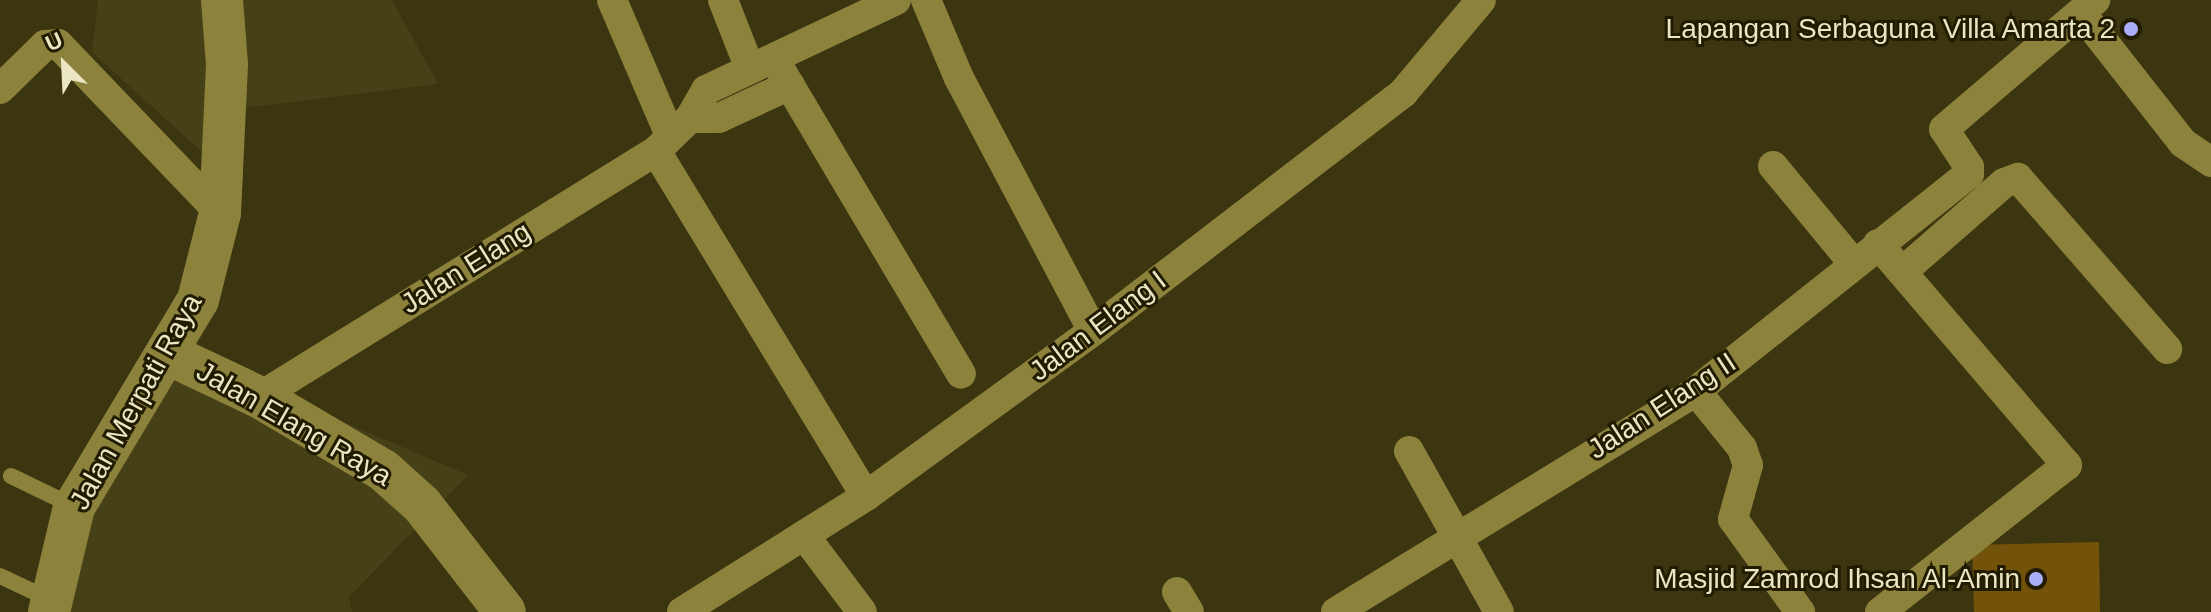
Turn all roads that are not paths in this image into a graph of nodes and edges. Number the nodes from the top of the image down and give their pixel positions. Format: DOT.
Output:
graph roads {
  1 [pos="222,0"];
  2 [pos="612,0"];
  3 [pos="723,0"];
  4 [pos="896,0"];
  5 [pos="926,0"];
  6 [pos="1481,0"];
  7 [pos="2088,6"];
  8 [pos="762,64"];
  9 [pos="790,85"];
  10 [pos="0,89"];
  11 [pos="672,135"];
  12 [pos="2211,162"];
  13 [pos="1773,166"];
  14 [pos="220,213"];
  15 [pos="1878,244"];
  16 [pos="1854,264"];
  17 [pos="1902,272"];
  18 [pos="1093,331"];
  19 [pos="2167,349"];
  20 [pos="168,354"];
  21 [pos="961,374"];
  22 [pos="1696,391"];
  23 [pos="259,397"];
  24 [pos="1409,451"];
  25 [pos="1541,462"];
  26 [pos="11,476"];
  27 [pos="866,496"];
  28 [pos="74,507"];
  29 [pos="1455,527"];
  30 [pos="804,535"];
  31 [pos="0,576"];
  32 [pos="50,606"];
  33 [pos="505,612"];
  34 [pos="682,612"];
  35 [pos="862,612"];
  36 [pos="1336,612"];
  37 [pos="1499,612"];
  38 [pos="1800,612"];
  39 [pos="1880,612"];
  1 -- 14 [label="main road, Jalan Merpati Raya"];
  2 -- 11 [label="street"];
  3 -- 8 [label="street"];
  4 -- 8 [label="street"];
  5 -- 18 [label="street"];
  6 -- 18 [label="street, Jalan Elang I"];
  7 -- 12 [label="street"];
  7 -- 15 [label="street, Jalan Elang II"];
  8 -- 9 [label="street"];
  8 -- 11 [label="street"];
  9 -- 11 [label="street"];
  9 -- 21 [label="street"];
  10 -- 14 [label="street"];
  11 -- 23 [label="street, Jalan Elang"];
  11 -- 27 [label="street"];
  13 -- 16 [label="street"];
  14 -- 20 [label="main road, Jalan Merpati Raya"];
  15 -- 16 [label="street, Jalan Elang II"];
  15 -- 17 [label="street"];
  16 -- 22 [label="street, Jalan Elang II"];
  17 -- 19 [label="street"];
  17 -- 39 [label="street"];
  18 -- 27 [label="street, Jalan Elang I"];
  20 -- 23 [label="main road, Jalan Elang Raya"];
  20 -- 28 [label="main road, Jalan Merpati Raya"];
  22 -- 29 [label="street, Jalan Elang II"];
  22 -- 38 [label="street"];
  23 -- 33 [label="main road, Jalan Elang Raya"];
  24 -- 29 [label="street"];
  25 -- 29 [label="street"];
  26 -- 28 [label="lane"];
  27 -- 30 [label="street, Jalan Elang I"];
  28 -- 32 [label="main road, Jalan Merpati Raya"];
  29 -- 36 [label="street, Jalan Elang II"];
  29 -- 37 [label="street"];
  30 -- 34 [label="street, Jalan Elang I"];
  30 -- 35 [label="street"];
  31 -- 32 [label="lane"];
}
